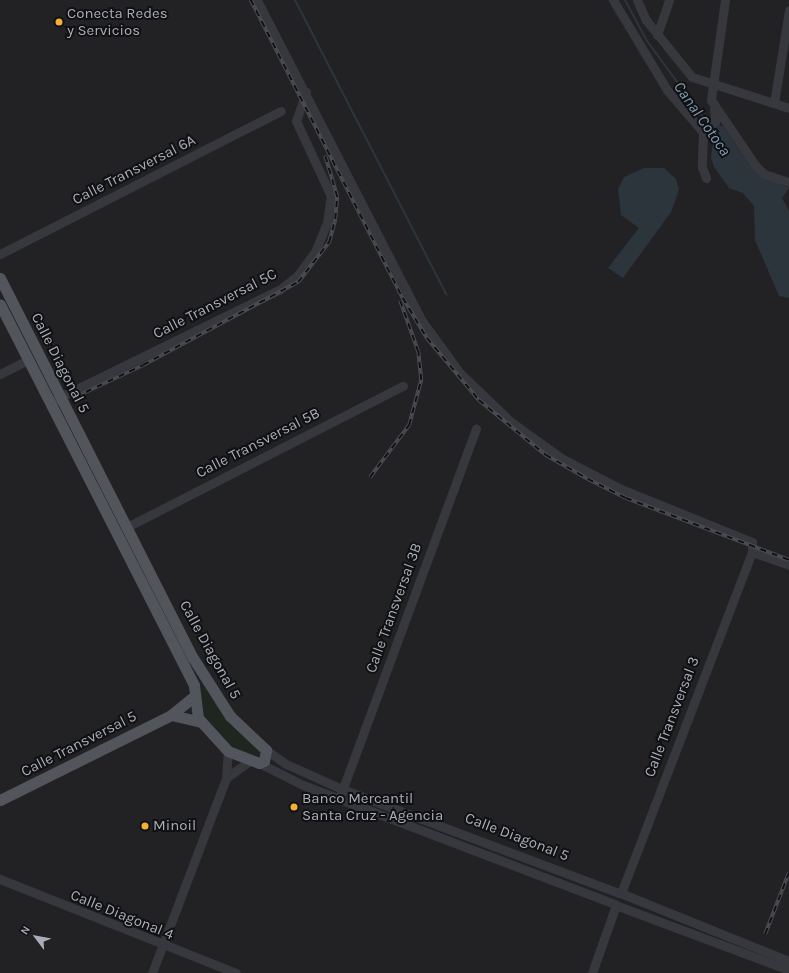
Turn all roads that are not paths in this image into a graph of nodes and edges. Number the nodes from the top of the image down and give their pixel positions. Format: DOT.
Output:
graph roads {
  1 [pos="257,0"];
  2 [pos="612,0"];
  3 [pos="637,0"];
  4 [pos="669,0"];
  5 [pos="725,0"];
  6 [pos="789,10"];
  7 [pos="657,35"];
  8 [pos="712,85"];
  9 [pos="306,92"];
  10 [pos="774,103"];
  11 [pos="789,108"];
  12 [pos="714,109"];
  13 [pos="281,111"];
  14 [pos="708,129"];
  15 [pos="706,178"];
  16 [pos="789,182"];
  17 [pos="0,254"];
  18 [pos="0,278"];
  19 [pos="0,305"];
  20 [pos="28,360"];
  21 [pos="0,374"];
  22 [pos="403,386"];
  23 [pos="55,400"];
  24 [pos="476,428"];
  25 [pos="84,455"];
  26 [pos="127,527"];
  27 [pos="752,552"];
  28 [pos="789,565"];
  29 [pos="161,603"];
  30 [pos="209,683"];
  31 [pos="194,691"];
  32 [pos="171,715"];
  33 [pos="201,722"];
  34 [pos="266,750"];
  35 [pos="228,751"];
  36 [pos="255,762"];
  37 [pos="286,764"];
  38 [pos="280,774"];
  39 [pos="226,778"];
  40 [pos="342,789"];
  41 [pos="339,799"];
  42 [pos="0,800"];
  43 [pos="412,815"];
  44 [pos="408,825"];
  45 [pos="0,879"];
  46 [pos="621,893"];
  47 [pos="616,905"];
  48 [pos="162,946"];
  49 [pos="789,961"];
  50 [pos="789,970"];
  51 [pos="152,973"];
  52 [pos="236,973"];
  53 [pos="592,973"];
  1 -- 9 [label="street"];
  2 -- 14 [label="street"];
  3 -- 7 [label="street"];
  4 -- 7 [label="street"];
  5 -- 8 [label="street"];
  6 -- 10 [label="street"];
  7 -- 8 [label="street"];
  8 -- 10 [label="street"];
  8 -- 12 [label="street"];
  9 -- 23 [label="street, Calle Transversal 5C"];
  9 -- 27 [label="street"];
  10 -- 11 [label="street"];
  12 -- 14 [label="street"];
  12 -- 16 [label="street"];
  13 -- 17 [label="street, Calle Transversal 6A"];
  14 -- 15 [label="street"];
  18 -- 23 [label="main road, Calle Diagonal 5"];
  19 -- 20 [label="main road, Calle Diagonal 5"];
  20 -- 21 [label="street"];
  20 -- 23 [label="main road, Calle Diagonal 5"];
  22 -- 26 [label="street, Calle Transversal 5B"];
  23 -- 25 [label="main road, Calle Diagonal 5"];
  24 -- 40 [label="street, Calle Transversal 3B"];
  25 -- 26 [label="main road, Calle Diagonal 5"];
  25 -- 29 [label="main road, Calle Diagonal 5"];
  26 -- 29 [label="main road, Calle Diagonal 5"];
  27 -- 28 [label="street"];
  27 -- 46 [label="street, Calle Transversal 3"];
  29 -- 30 [label="main road, Calle Diagonal 5"];
  29 -- 31 [label="main road, Calle Diagonal 5"];
  30 -- 31 [label="main road"];
  30 -- 34 [label="main road, Calle Diagonal 5"];
  31 -- 32 [label="main road, Calle Transversal 5"];
  31 -- 33 [label="main road, Calle Diagonal 5"];
  32 -- 33 [label="main road"];
  32 -- 42 [label="main road, Calle Transversal 5"];
  33 -- 35 [label="main road, Calle Diagonal 5"];
  34 -- 36 [label="main road"];
  34 -- 37 [label="street, Calle Diagonal 5"];
  35 -- 36 [label="main road, Calle Diagonal 5"];
  35 -- 39 [label="street"];
  36 -- 38 [label="street, Calle Diagonal 5"];
  36 -- 39 [label="street"];
  37 -- 38 [label="street"];
  37 -- 40 [label="street, Calle Diagonal 5"];
  38 -- 41 [label="street, Calle Diagonal 5"];
  39 -- 48 [label="street"];
  40 -- 41 [label="street, Calle Transversal 3B"];
  40 -- 43 [label="street, Calle Diagonal 5"];
  41 -- 44 [label="street, Calle Diagonal 5"];
  43 -- 44 [label="street"];
  43 -- 46 [label="street, Calle Diagonal 5"];
  44 -- 47 [label="street, Calle Diagonal 5"];
  45 -- 48 [label="street, Calle Diagonal 4"];
  46 -- 47 [label="street, Calle Transversal 3"];
  46 -- 49 [label="street, Calle Diagonal 5"];
  47 -- 50 [label="street, Calle Diagonal 5"];
  47 -- 53 [label="street"];
  48 -- 51 [label="street"];
  48 -- 52 [label="street, Calle Diagonal 4"];
}
